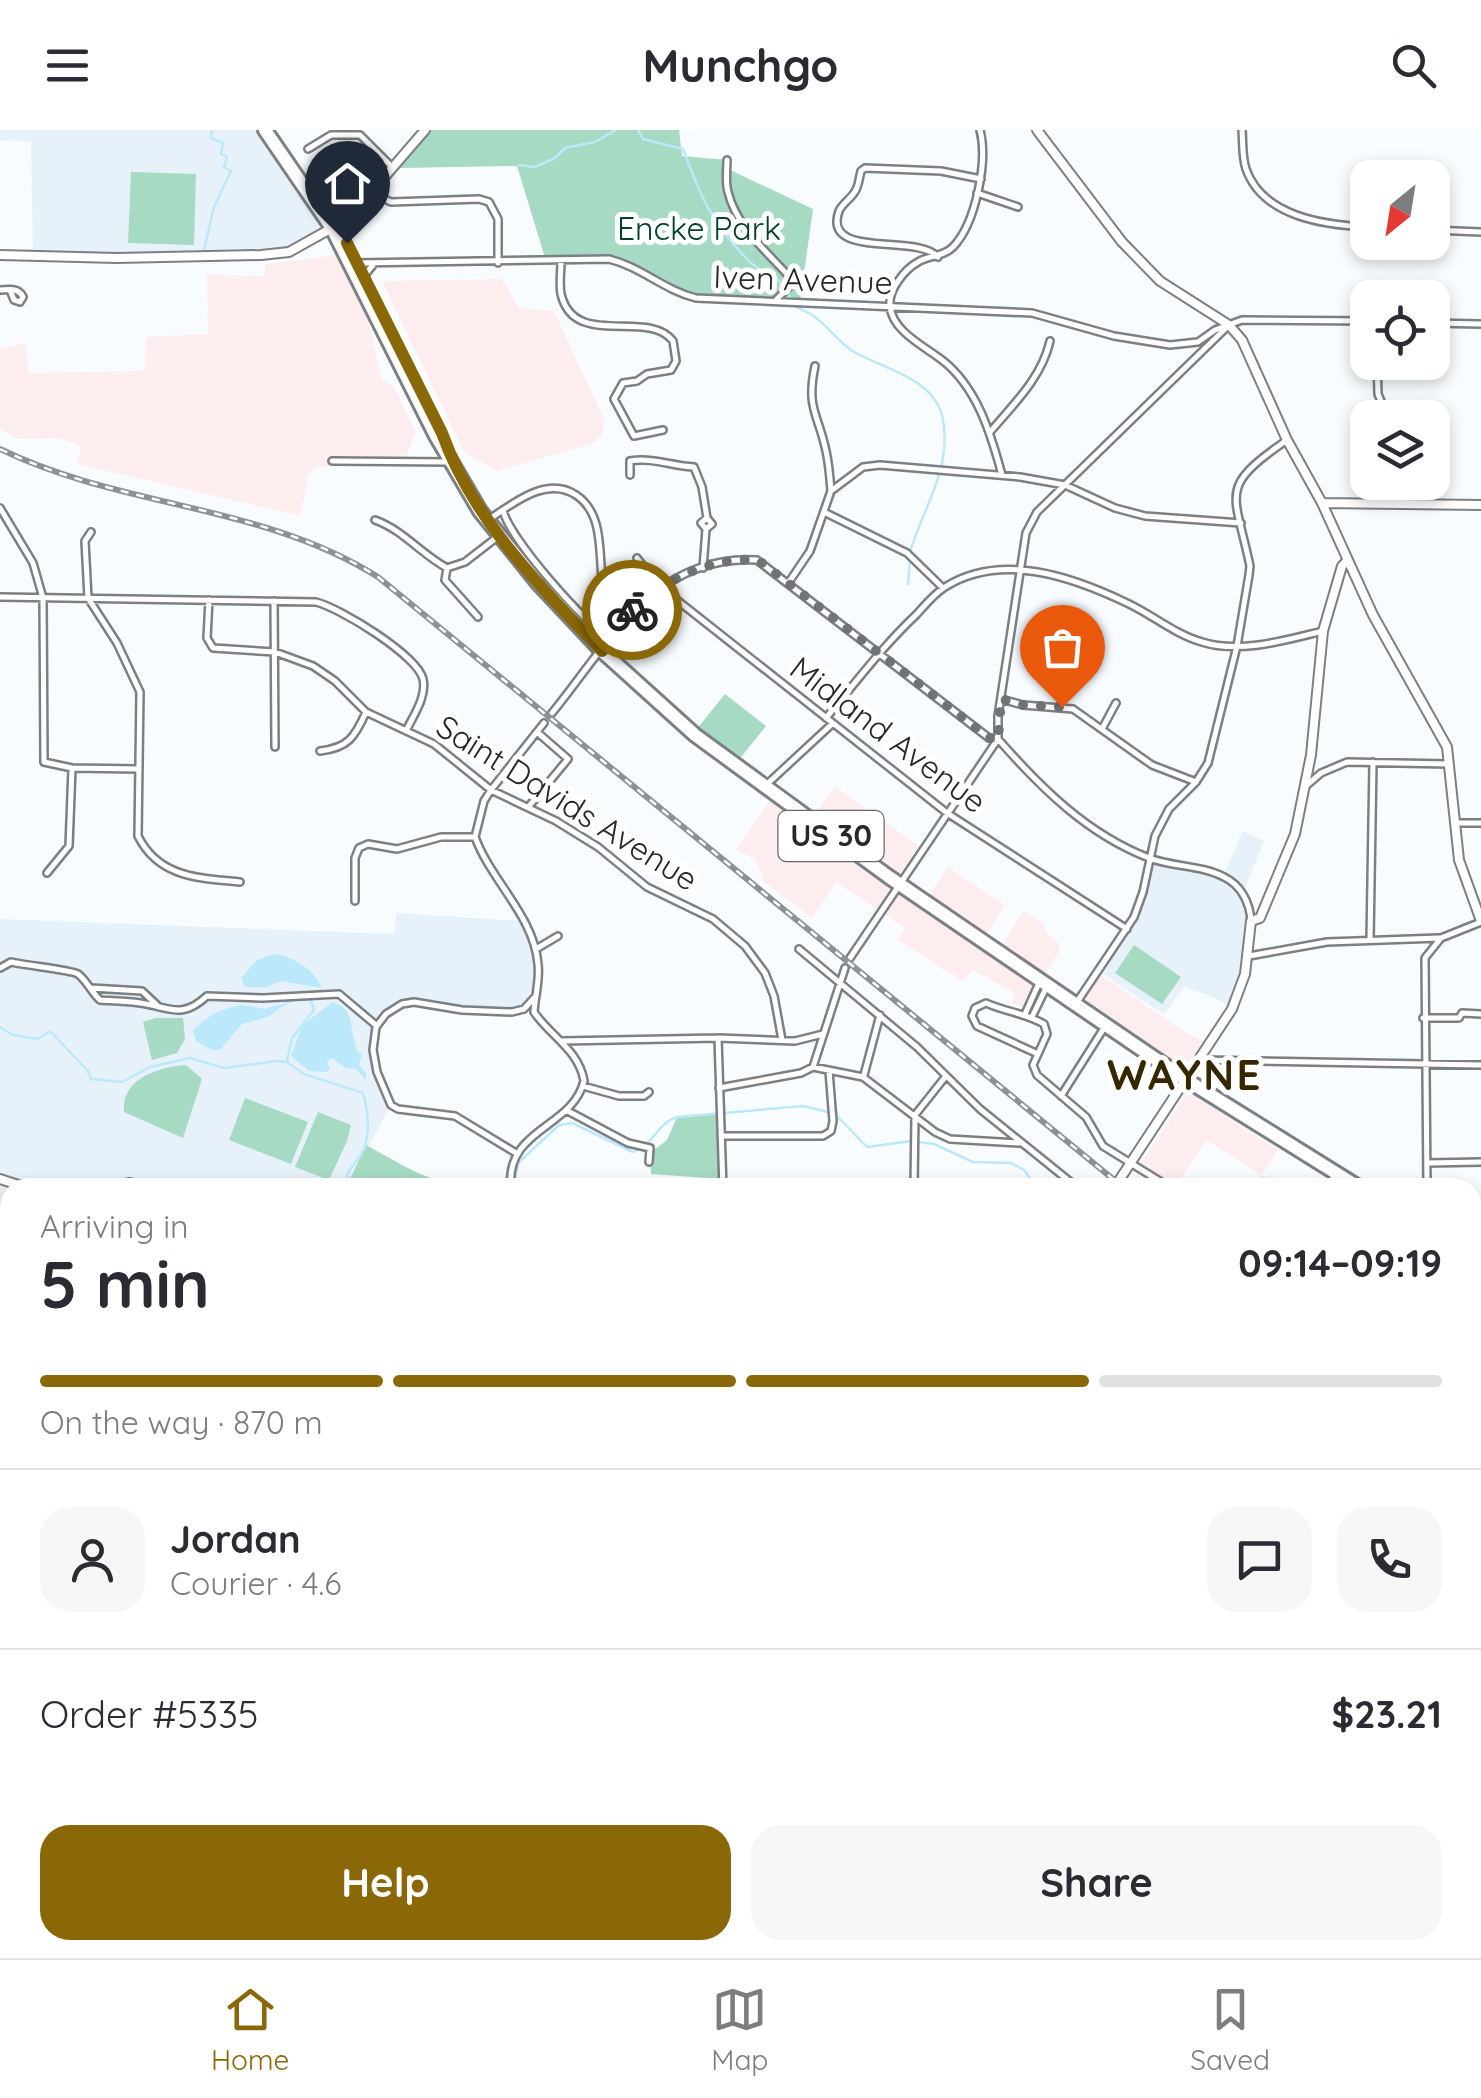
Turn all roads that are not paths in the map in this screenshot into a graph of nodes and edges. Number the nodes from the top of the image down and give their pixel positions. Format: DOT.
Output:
graph roads {
  1 [pos="269,130"];
  2 [pos="426,130"];
  3 [pos="1037,130"];
  4 [pos="1242,130"];
  5 [pos="982,132"];
  6 [pos="360,133"];
  7 [pos="308,149"];
  8 [pos="727,160"];
  9 [pos="393,168"];
  10 [pos="981,179"];
  11 [pos="370,192"];
  12 [pos="977,193"];
  13 [pos="1018,207"];
  14 [pos="1350,225"];
  15 [pos="335,226"];
  16 [pos="1450,231"];
  17 [pos="1481,232"];
  18 [pos="0,255"];
  19 [pos="938,256"];
  20 [pos="561,261"];
  21 [pos="498,263"];
  22 [pos="376,264"];
  23 [pos="361,270"];
  24 [pos="0,290"];
  25 [pos="10,290"];
  26 [pos="775,301"];
  27 [pos="890,306"];
  28 [pos="1350,322"];
  29 [pos="1450,323"];
  30 [pos="1229,324"];
  31 [pos="1481,324"];
  32 [pos="1050,341"];
  33 [pos="814,366"];
  34 [pos="663,430"];
  35 [pos="990,432"];
  36 [pos="436,436"];
  37 [pos="1287,440"];
  38 [pos="422,460"];
  39 [pos="332,461"];
  40 [pos="452,462"];
  41 [pos="1002,474"];
  42 [pos="630,475"];
  43 [pos="1065,485"];
  44 [pos="831,492"];
  45 [pos="1322,502"];
  46 [pos="1481,506"];
  47 [pos="0,508"];
  48 [pos="503,510"];
  49 [pos="826,513"];
  50 [pos="374,520"];
  51 [pos="486,520"];
  52 [pos="1241,523"];
  53 [pos="90,532"];
  54 [pos="499,536"];
  55 [pos="637,558"];
  56 [pos="1348,560"];
  57 [pos="448,568"];
  58 [pos="703,568"];
  59 [pos="1021,568"];
  60 [pos="788,582"];
  61 [pos="659,586"];
  62 [pos="943,588"];
  63 [pos="0,596"];
  64 [pos="43,598"];
  65 [pos="88,598"];
  66 [pos="208,600"];
  67 [pos="274,601"];
  68 [pos="478,617"];
  69 [pos="620,626"];
  70 [pos="1323,631"];
  71 [pos="606,645"];
  72 [pos="1237,646"];
  73 [pos="275,652"];
  74 [pos="877,652"];
  75 [pos="1001,699"];
  76 [pos="1116,703"];
  77 [pos="366,712"];
  78 [pos="552,713"];
  79 [pos="826,719"];
  80 [pos="544,722"];
  81 [pos="832,724"];
  82 [pos="1102,729"];
  83 [pos="406,732"];
  84 [pos="537,732"];
  85 [pos="998,740"];
  86 [pos="275,747"];
  87 [pos="320,751"];
  88 [pos="1373,762"];
  89 [pos="1452,764"];
  90 [pos="72,768"];
  91 [pos="138,769"];
  92 [pos="784,770"];
  93 [pos="1196,782"];
  94 [pos="1304,786"];
  95 [pos="762,788"];
  96 [pos="490,790"];
  97 [pos="778,799"];
  98 [pos="528,806"];
  99 [pos="948,812"];
  100 [pos="1456,823"];
  101 [pos="1481,823"];
  102 [pos="475,837"];
  103 [pos="1151,858"];
  104 [pos="47,873"];
  105 [pos="240,882"];
  106 [pos="899,885"];
  107 [pos="355,901"];
  108 [pos="1252,921"];
  109 [pos="1481,922"];
  110 [pos="1126,929"];
  111 [pos="558,936"];
  112 [pos="1441,938"];
  113 [pos="1370,940"];
  114 [pos="799,949"];
  115 [pos="536,950"];
  116 [pos="1249,956"];
  117 [pos="850,958"];
  118 [pos="0,968"];
  119 [pos="845,968"];
  120 [pos="1044,982"];
  121 [pos="840,983"];
  122 [pos="89,986"];
  123 [pos="534,996"];
  124 [pos="1075,1004"];
  125 [pos="160,1009"];
  126 [pos="524,1009"];
  127 [pos="534,1012"];
  128 [pos="1481,1014"];
  129 [pos="880,1015"];
  130 [pos="1028,1016"];
  131 [pos="1423,1018"];
  132 [pos="374,1024"];
  133 [pos="1106,1025"];
  134 [pos="823,1034"];
  135 [pos="718,1038"];
  136 [pos="782,1040"];
  137 [pos="562,1041"];
  138 [pos="1038,1054"];
  139 [pos="1197,1060"];
  140 [pos="1425,1064"];
  141 [pos="1481,1066"];
  142 [pos="814,1067"];
  143 [pos="829,1071"];
  144 [pos="863,1076"];
  145 [pos="946,1076"];
  146 [pos="1185,1079"];
  147 [pos="583,1086"];
  148 [pos="720,1088"];
  149 [pos="649,1092"];
  150 [pos="1061,1096"];
  151 [pos="566,1110"];
  152 [pos="915,1115"];
  153 [pos="721,1136"];
  154 [pos="1022,1143"];
  155 [pos="516,1153"];
  156 [pos="649,1162"];
  157 [pos="1130,1162"];
  158 [pos="1481,1162"];
  159 [pos="1428,1163"];
  160 [pos="1336,1173"];
  161 [pos="511,1178"];
  162 [pos="723,1178"];
  163 [pos="914,1178"];
  164 [pos="1066,1178"];
  165 [pos="1121,1178"];
  166 [pos="1155,1178"];
  167 [pos="1333,1178"];
  168 [pos="1344,1178"];
  169 [pos="1427,1178"];
  1 -- 15 [label="highway, US 30"];
  2 -- 9 [label="main road"];
  3 -- 30 [label="main road"];
  4 -- 14 [label="street"];
  5 -- 10 [label="street"];
  6 -- 7 [label="street"];
  6 -- 9 [label="street"];
  8 -- 26 [label="street"];
  9 -- 11 [label="main road"];
  10 -- 12 [label="street"];
  10 -- 19 [label="street"];
  11 -- 15 [label="main road"];
  11 -- 21 [label="street"];
  12 -- 13 [label="street"];
  12 -- 19 [label="street"];
  15 -- 18 [label="main road"];
  15 -- 23 [label="highway, US 30"];
  15 -- 36 [label="highway, US 30"];
  16 -- 17 [label="street"];
  19 -- 27 [label="street"];
  20 -- 21 [label="street, Iven Avenue"];
  20 -- 26 [label="street, Iven Avenue"];
  20 -- 34 [label="street"];
  21 -- 22 [label="street, Iven Avenue"];
  22 -- 23 [label="street, Iven Avenue"];
  22 -- 23 [label="street"];
  23 -- 40 [label="highway, US 30"];
  24 -- 25 [label="street"];
  26 -- 27 [label="street, Iven Avenue"];
  27 -- 30 [label="street, Iven Avenue"];
  27 -- 35 [label="street"];
  28 -- 30 [label="street, Iven Avenue"];
  29 -- 31 [label="street"];
  30 -- 37 [label="main road"];
  30 -- 43 [label="street"];
  32 -- 35 [label="street"];
  33 -- 44 [label="street"];
  35 -- 41 [label="street"];
  36 -- 38 [label="street"];
  36 -- 40 [label="highway, US 30"];
  37 -- 45 [label="main road"];
  37 -- 52 [label="street"];
  38 -- 39 [label="street"];
  38 -- 40 [label="street"];
  40 -- 51 [label="highway, US 30"];
  41 -- 43 [label="street"];
  41 -- 44 [label="street"];
  42 -- 58 [label="street"];
  43 -- 52 [label="street"];
  43 -- 59 [label="street"];
  44 -- 49 [label="street"];
  45 -- 46 [label="main road"];
  45 -- 56 [label="main road"];
  47 -- 64 [label="street"];
  48 -- 51 [label="street"];
  48 -- 69 [label="street"];
  48 -- 71 [label="street"];
  49 -- 60 [label="street"];
  49 -- 62 [label="street"];
  50 -- 57 [label="street"];
  51 -- 54 [label="highway, US 30"];
  52 -- 72 [label="street"];
  53 -- 65 [label="street"];
  54 -- 57 [label="street"];
  54 -- 71 [label="highway, US 30"];
  55 -- 61 [label="street, Midland Avenue"];
  56 -- 70 [label="main road"];
  56 -- 89 [label="main road"];
  57 -- 68 [label="street"];
  58 -- 60 [label="street"];
  58 -- 61 [label="street"];
  59 -- 62 [label="street"];
  59 -- 72 [label="street"];
  59 -- 75 [label="street"];
  60 -- 74 [label="street"];
  61 -- 69 [label="street"];
  61 -- 79 [label="street, Midland Avenue"];
  62 -- 74 [label="street"];
  63 -- 64 [label="street"];
  64 -- 65 [label="street"];
  64 -- 90 [label="street"];
  65 -- 66 [label="street"];
  65 -- 91 [label="street"];
  66 -- 67 [label="street"];
  66 -- 73 [label="street, Saint Davids Avenue"];
  67 -- 73 [label="street"];
  67 -- 83 [label="street"];
  69 -- 71 [label="street"];
  70 -- 72 [label="street"];
  70 -- 94 [label="main road"];
  71 -- 78 [label="street"];
  71 -- 95 [label="highway, US 30"];
  72 -- 93 [label="street"];
  73 -- 77 [label="street, Saint Davids Avenue"];
  73 -- 86 [label="street"];
  74 -- 79 [label="street"];
  74 -- 85 [label="street"];
  75 -- 82 [label="street"];
  75 -- 85 [label="street"];
  76 -- 82 [label="street"];
  77 -- 83 [label="street, Saint Davids Avenue"];
  77 -- 87 [label="street"];
  79 -- 81 [label="street, Midland Avenue"];
  80 -- 84 [label="street"];
  81 -- 92 [label="street"];
  81 -- 99 [label="street, Midland Avenue"];
  82 -- 93 [label="street"];
  83 -- 96 [label="street, Saint Davids Avenue"];
  84 -- 96 [label="street"];
  84 -- 98 [label="street"];
  85 -- 99 [label="street"];
  85 -- 103 [label="street"];
  88 -- 89 [label="street"];
  88 -- 94 [label="street"];
  88 -- 113 [label="street"];
  89 -- 100 [label="main road"];
  90 -- 91 [label="street"];
  90 -- 104 [label="street"];
  91 -- 105 [label="street"];
  92 -- 95 [label="street"];
  92 -- 97 [label="street"];
  93 -- 103 [label="street"];
  94 -- 108 [label="main road"];
  95 -- 97 [label="highway, US 30"];
  96 -- 98 [label="street, Saint Davids Avenue"];
  96 -- 102 [label="street"];
  97 -- 106 [label="highway, US 30"];
  98 -- 136 [label="street, Saint Davids Avenue"];
  99 -- 106 [label="street"];
  99 -- 110 [label="street, Midland Avenue"];
  100 -- 101 [label="street"];
  100 -- 109 [label="main road"];
  102 -- 107 [label="street"];
  102 -- 115 [label="street"];
  103 -- 108 [label="street"];
  103 -- 110 [label="street"];
  106 -- 117 [label="street"];
  106 -- 120 [label="highway, US 30"];
  108 -- 116 [label="main road"];
  109 -- 112 [label="street"];
  110 -- 124 [label="street"];
  111 -- 115 [label="street"];
  112 -- 113 [label="street"];
  112 -- 131 [label="street"];
  113 -- 116 [label="street"];
  114 -- 121 [label="street"];
  115 -- 123 [label="street"];
  116 -- 139 [label="main road"];
  118 -- 122 [label="street"];
  119 -- 121 [label="street"];
  120 -- 124 [label="highway, US 30"];
  120 -- 130 [label="street"];
  121 -- 129 [label="street"];
  121 -- 134 [label="street"];
  122 -- 125 [label="street"];
  122 -- 125 [label="street"];
  123 -- 126 [label="street"];
  123 -- 127 [label="street"];
  124 -- 133 [label="highway, US 30"];
  125 -- 132 [label="street"];
  126 -- 127 [label="street"];
  126 -- 132 [label="street"];
  127 -- 137 [label="street"];
  128 -- 131 [label="street"];
  129 -- 144 [label="street"];
  129 -- 145 [label="street"];
  130 -- 138 [label="street"];
  130 -- 138 [label="street"];
  131 -- 140 [label="street"];
  132 -- 155 [label="street"];
  133 -- 146 [label="highway, US 30"];
  133 -- 150 [label="street"];
  134 -- 136 [label="street"];
  134 -- 142 [label="street"];
  135 -- 136 [label="street"];
  135 -- 137 [label="street"];
  135 -- 148 [label="street"];
  137 -- 147 [label="street"];
  138 -- 150 [label="street"];
  139 -- 140 [label="street"];
  139 -- 146 [label="main road"];
  140 -- 141 [label="street"];
  140 -- 159 [label="street"];
  142 -- 143 [label="street"];
  142 -- 148 [label="street"];
  143 -- 144 [label="street"];
  143 -- 153 [label="street"];
  144 -- 152 [label="street"];
  145 -- 152 [label="street"];
  145 -- 154 [label="street"];
  146 -- 157 [label="main road"];
  146 -- 160 [label="highway, US 30"];
  147 -- 149 [label="street"];
  147 -- 151 [label="street"];
  148 -- 153 [label="street"];
  150 -- 157 [label="street"];
  151 -- 155 [label="street"];
  151 -- 156 [label="street"];
  152 -- 154 [label="street"];
  152 -- 163 [label="street"];
  153 -- 162 [label="street"];
  154 -- 164 [label="street"];
  155 -- 161 [label="street"];
  157 -- 165 [label="main road"];
  157 -- 166 [label="street"];
  158 -- 159 [label="street"];
  159 -- 169 [label="street"];
  160 -- 167 [label="street"];
  160 -- 168 [label="highway, US 30"];
}
